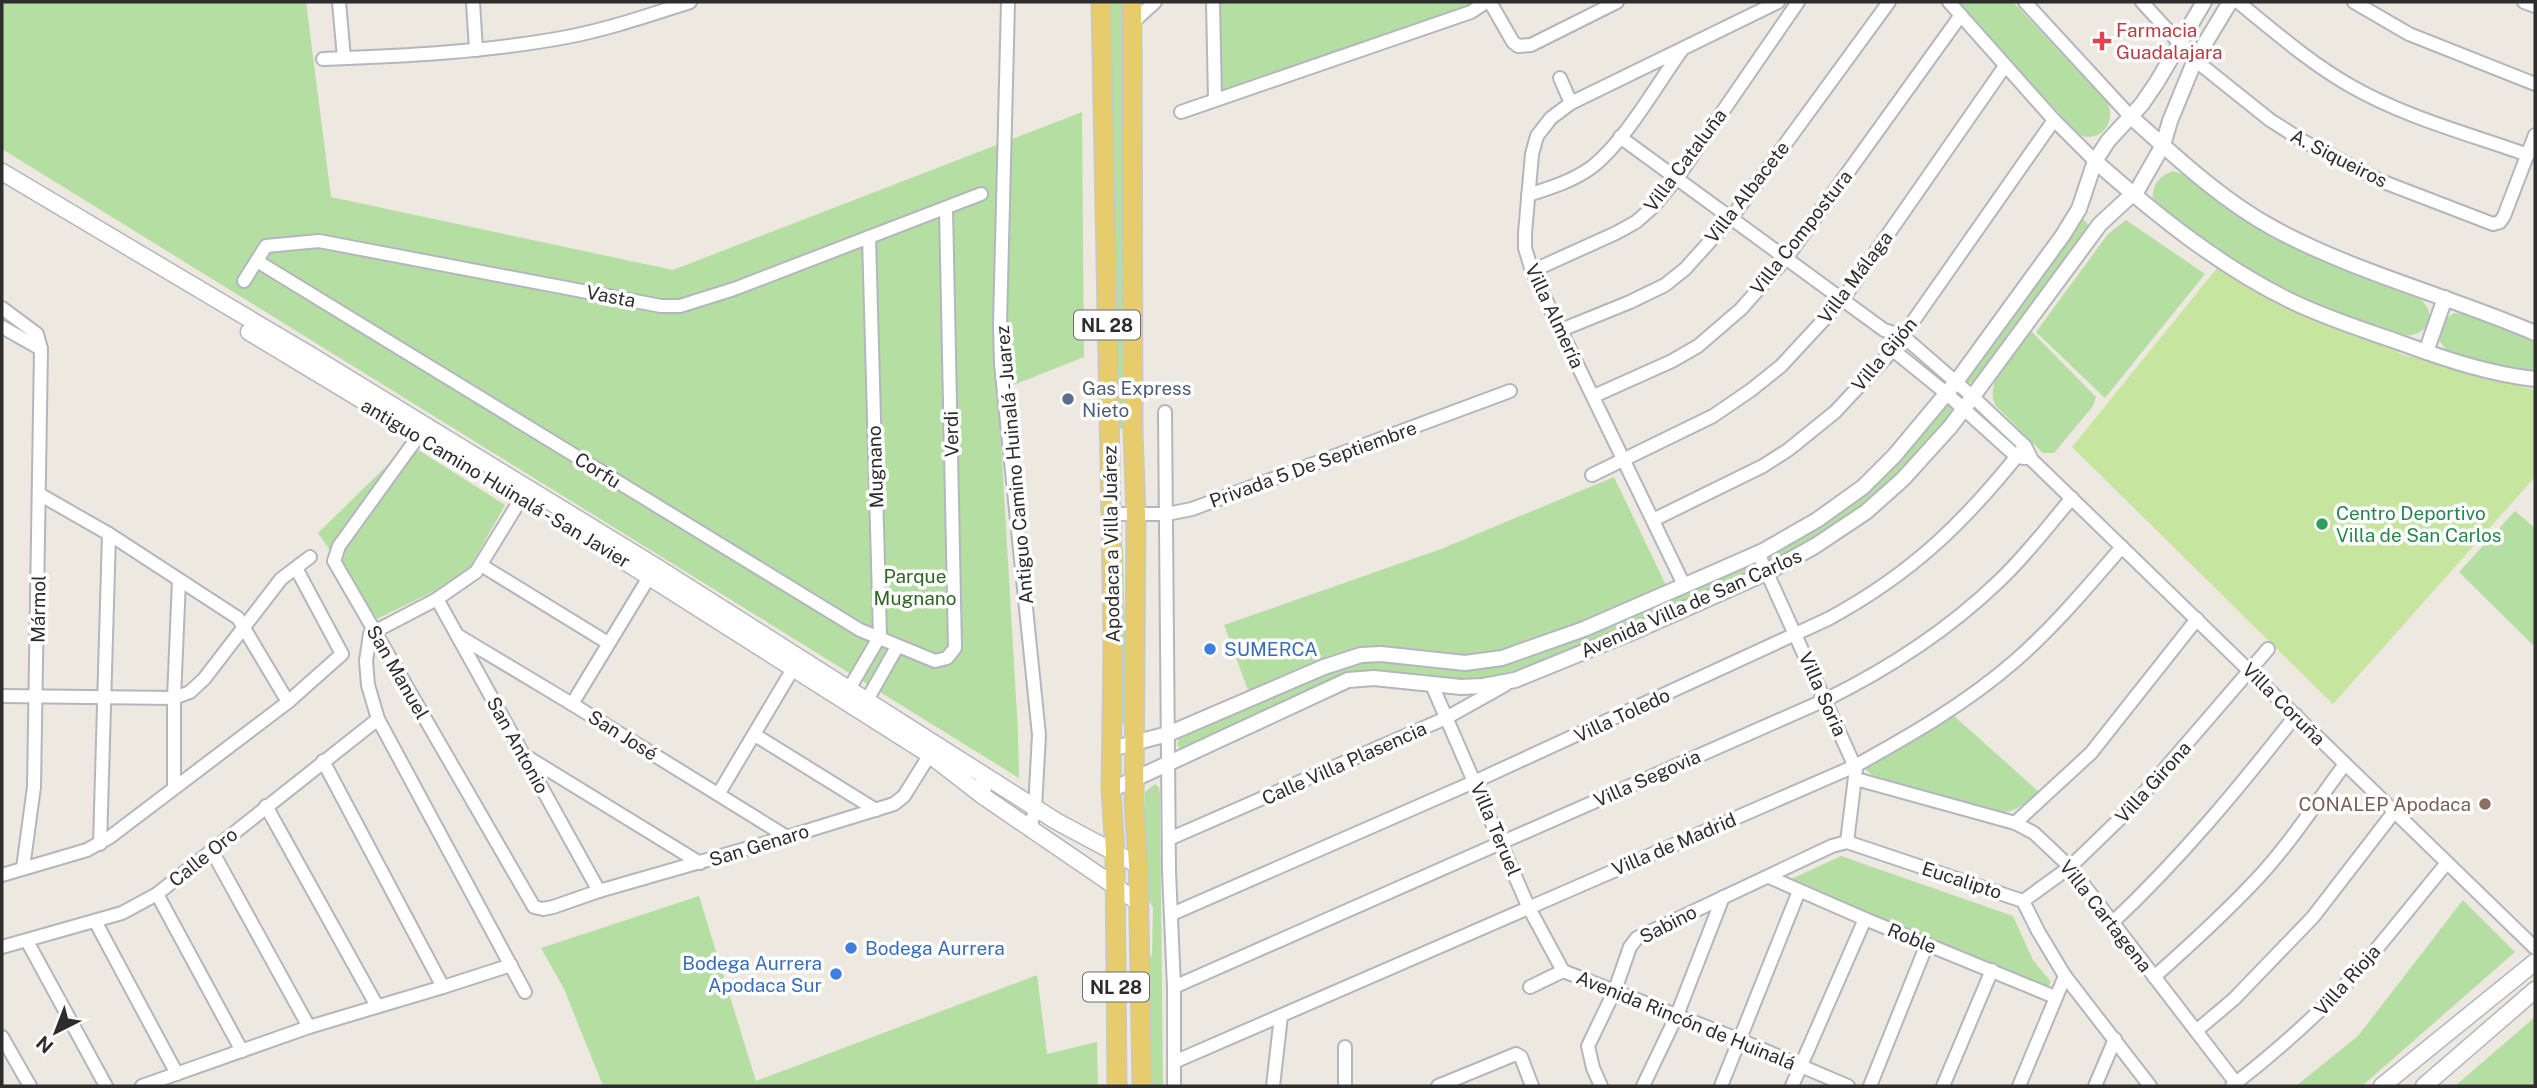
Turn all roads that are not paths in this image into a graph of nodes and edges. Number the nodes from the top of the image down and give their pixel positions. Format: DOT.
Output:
graph roads {
  1 [pos="339,2"];
  2 [pos="473,2"];
  3 [pos="690,2"];
  4 [pos="1008,2"];
  5 [pos="1101,2"];
  6 [pos="1132,2"];
  7 [pos="1155,2"];
  8 [pos="1213,2"];
  9 [pos="1488,2"];
  10 [pos="1617,2"];
  11 [pos="1778,2"];
  12 [pos="1798,2"];
  13 [pos="1889,2"];
  14 [pos="1949,2"];
  15 [pos="2025,2"];
  16 [pos="2142,2"];
  17 [pos="2204,2"];
  18 [pos="2230,2"];
  19 [pos="2238,2"];
  20 [pos="2354,2"];
  21 [pos="2524,2"];
  22 [pos="2535,6"];
  23 [pos="1961,15"];
  24 [pos="1132,23"];
  25 [pos="2179,44"];
  26 [pos="476,50"];
  27 [pos="1681,50"];
  28 [pos="344,58"];
  29 [pos="323,59"];
  30 [pos="2195,60"];
  31 [pos="2005,66"];
  32 [pos="1560,78"];
  33 [pos="2535,84"];
  34 [pos="1215,100"];
  35 [pos="1571,103"];
  36 [pos="1181,112"];
  37 [pos="2130,116"];
  38 [pos="2054,120"];
  39 [pos="2535,135"];
  40 [pos="1620,137"];
  41 [pos="2163,145"];
  42 [pos="2528,155"];
  43 [pos="2095,161"];
  44 [pos="2,172"];
  45 [pos="1677,178"];
  46 [pos="2,182"];
  47 [pos="981,194"];
  48 [pos="2133,194"];
  49 [pos="1528,195"];
  50 [pos="946,208"];
  51 [pos="2080,209"];
  52 [pos="1732,217"];
  53 [pos="2100,224"];
  54 [pos="869,237"];
  55 [pos="1787,257"];
  56 [pos="257,261"];
  57 [pos="1531,271"];
  58 [pos="244,281"];
  59 [pos="2445,298"];
  60 [pos="1843,299"];
  61 [pos="2,308"];
  62 [pos="2,327"];
  63 [pos="1561,330"];
  64 [pos="1884,330"];
  65 [pos="2535,331"];
  66 [pos="1902,336"];
  67 [pos="41,349"];
  68 [pos="1893,350"];
  69 [pos="2426,352"];
  70 [pos="2535,379"];
  71 [pos="1951,388"];
  72 [pos="1510,391"];
  73 [pos="1594,396"];
  74 [pos="1973,397"];
  75 [pos="1963,409"];
  76 [pos="1165,412"];
  77 [pos="422,431"];
  78 [pos="2025,446"];
  79 [pos="2017,457"];
  80 [pos="2032,460"];
  81 [pos="1624,461"];
  82 [pos="1592,474"];
  83 [pos="525,493"];
  84 [pos="39,494"];
  85 [pos="2072,498"];
  86 [pos="1111,514"];
  87 [pos="1167,514"];
  88 [pos="1136,515"];
  89 [pos="1653,520"];
  90 [pos="109,534"];
  91 [pos="2122,547"];
  92 [pos="1758,553"];
  93 [pos="310,557"];
  94 [pos="481,565"];
  95 [pos="296,568"];
  96 [pos="652,571"];
  97 [pos="1768,572"];
  98 [pos="179,580"];
  99 [pos="1684,585"];
  100 [pos="437,599"];
  101 [pos="2197,619"];
  102 [pos="245,626"];
  103 [pos="375,630"];
  104 [pos="457,635"];
  105 [pos="1796,635"];
  106 [pos="878,638"];
  107 [pos="608,642"];
  108 [pos="897,647"];
  109 [pos="2268,649"];
  110 [pos="1507,656"];
  111 [pos="947,658"];
  112 [pos="796,663"];
  113 [pos="1324,667"];
  114 [pos="2250,670"];
  115 [pos="1515,680"];
  116 [pos="1432,685"];
  117 [pos="1332,687"];
  118 [pos="849,689"];
  119 [pos="105,695"];
  120 [pos="2,696"];
  121 [pos="37,696"];
  122 [pos="174,698"];
  123 [pos="867,699"];
  124 [pos="1825,700"];
  125 [pos="288,702"];
  126 [pos="572,704"];
  127 [pos="2296,715"];
  128 [pos="1446,718"];
  129 [pos="378,719"];
  130 [pos="1168,734"];
  131 [pos="755,735"];
  132 [pos="1135,744"];
  133 [pos="1111,749"];
  134 [pos="933,750"];
  135 [pos="523,755"];
  136 [pos="323,761"];
  137 [pos="1168,764"];
  138 [pos="2344,764"];
  139 [pos="978,770"];
  140 [pos="1855,772"];
  141 [pos="1134,779"];
  142 [pos="1476,781"];
  143 [pos="174,788"];
  144 [pos="1111,790"];
  145 [pos="719,793"];
  146 [pos="984,796"];
  147 [pos="266,806"];
  148 [pos="1035,808"];
  149 [pos="876,810"];
  150 [pos="2394,812"];
  151 [pos="2015,823"];
  152 [pos="1030,830"];
  153 [pos="787,837"];
  154 [pos="1169,839"];
  155 [pos="1502,842"];
  156 [pos="1847,842"];
  157 [pos="100,844"];
  158 [pos="212,851"];
  159 [pos="1115,852"];
  160 [pos="700,863"];
  161 [pos="2446,864"];
  162 [pos="1138,865"];
  163 [pos="2070,867"];
  164 [pos="23,868"];
  165 [pos="2,875"];
  166 [pos="1769,877"];
  167 [pos="1116,888"];
  168 [pos="599,891"];
  169 [pos="1799,891"];
  170 [pos="157,894"];
  171 [pos="1724,897"];
  172 [pos="2023,901"];
  173 [pos="1138,902"];
  174 [pos="1528,906"];
  175 [pos="553,907"];
  176 [pos="1172,914"];
  177 [pos="1865,919"];
  178 [pos="95,921"];
  179 [pos="2112,923"];
  180 [pos="27,941"];
  181 [pos="1927,944"];
  182 [pos="2,947"];
  183 [pos="2535,948"];
  184 [pos="2535,962"];
  185 [pos="511,965"];
  186 [pos="1992,970"];
  187 [pos="1563,971"];
  188 [pos="2065,976"];
  189 [pos="2154,977"];
  190 [pos="443,987"];
  191 [pos="1174,987"];
  192 [pos="1530,987"];
  193 [pos="1615,990"];
  194 [pos="2535,990"];
  195 [pos="525,992"];
  196 [pos="2055,997"];
  197 [pos="377,1006"];
  198 [pos="1677,1015"];
  199 [pos="1281,1016"];
  200 [pos="309,1027"];
  201 [pos="2196,1031"];
  202 [pos="2,1037"];
  203 [pos="2115,1039"];
  204 [pos="1740,1040"];
  205 [pos="1345,1047"];
  206 [pos="242,1051"];
  207 [pos="1174,1062"];
  208 [pos="1801,1066"];
  209 [pos="177,1074"];
  210 [pos="1458,1083"];
  211 [pos="2234,1085"];
  212 [pos="30,1086"];
  213 [pos="106,1086"];
  214 [pos="142,1086"];
  215 [pos="1117,1086"];
  216 [pos="1142,1086"];
  217 [pos="1174,1086"];
  218 [pos="1273,1086"];
  219 [pos="1345,1086"];
  220 [pos="1438,1086"];
  221 [pos="1532,1086"];
  222 [pos="1601,1086"];
  223 [pos="1643,1086"];
  224 [pos="1721,1086"];
  225 [pos="1792,1086"];
  226 [pos="1848,1086"];
  227 [pos="1870,1086"];
  228 [pos="1943,1086"];
  229 [pos="2019,1086"];
  230 [pos="2095,1086"];
  231 [pos="2150,1086"];
  232 [pos="2382,1086"];
  233 [pos="2424,1086"];
  1 -- 28 [label="street"];
  2 -- 26 [label="street"];
  3 -- 26 [label="street"];
  4 -- 148 [label="street, Antiguo Camino Huinalá - Juarez"];
  5 -- 86 [label="main road, Apodaca a Villa Juárez / NL 28"];
  6 -- 24 [label="main road, Apodaca a Villa Juárez / NL 28"];
  7 -- 24 [label="street"];
  8 -- 34 [label="street"];
  9 -- 10 [label="street"];
  9 -- 34 [label="street"];
  11 -- 27 [label="street, Villa Almería"];
  12 -- 45 [label="street, Villa Cataluña"];
  13 -- 52 [label="street, Villa Albacete"];
  14 -- 23 [label="street"];
  15 -- 37 [label="street"];
  16 -- 25 [label="street, A. Siqueiros"];
  17 -- 25 [label="street, Avenida Villa de San Carlos"];
  18 -- 30 [label="street, Avenida Villa de San Carlos"];
  19 -- 42 [label="street"];
  20 -- 33 [label="street"];
  21 -- 22 [label="street"];
  23 -- 31 [label="street"];
  23 -- 55 [label="street, Villa Compostura"];
  24 -- 88 [label="main road, Apodaca a Villa Juárez / NL 28"];
  25 -- 30 [label="street, A. Siqueiros"];
  25 -- 37 [label="street, Avenida Villa de San Carlos"];
  26 -- 28 [label="street"];
  27 -- 35 [label="street, Villa Almería"];
  27 -- 40 [label="street"];
  28 -- 29 [label="street"];
  30 -- 41 [label="street, Avenida Villa de San Carlos"];
  30 -- 42 [label="street, A. Siqueiros"];
  31 -- 38 [label="street"];
  31 -- 60 [label="street, Villa Málaga"];
  32 -- 35 [label="street"];
  34 -- 36 [label="street"];
  35 -- 49 [label="street, Villa Almería"];
  37 -- 41 [label="street"];
  37 -- 43 [label="street, Avenida Villa de San Carlos"];
  38 -- 43 [label="street"];
  38 -- 66 [label="street, Villa Gijón"];
  39 -- 42 [label="street"];
  40 -- 45 [label="street, Villa Coruña"];
  40 -- 49 [label="street"];
  41 -- 48 [label="street, Avenida Villa de San Carlos"];
  41 -- 59 [label="street"];
  43 -- 48 [label="street"];
  43 -- 51 [label="street, Avenida Villa de San Carlos"];
  44 -- 77 [label="main road"];
  45 -- 52 [label="street, Villa Coruña"];
  45 -- 57 [label="street, Villa Cataluña"];
  46 -- 77 [label="main road, antiguo Camino Huinalá - San Javier"];
  47 -- 50 [label="street, Vasta"];
  48 -- 53 [label="street, Avenida Villa de San Carlos"];
  48 -- 69 [label="street"];
  49 -- 57 [label="street, Villa Almería"];
  50 -- 54 [label="street, Vasta"];
  50 -- 111 [label="street, Verdi"];
  51 -- 53 [label="street"];
  51 -- 71 [label="street, Avenida Villa de San Carlos"];
  52 -- 55 [label="street, Villa Coruña"];
  52 -- 63 [label="street, Villa Albacete"];
  53 -- 74 [label="street, Avenida Villa de San Carlos"];
  54 -- 56 [label="street, Vasta"];
  54 -- 106 [label="street, Mugnano"];
  55 -- 60 [label="street, Villa Coruña"];
  55 -- 73 [label="street, Villa Compostura"];
  56 -- 58 [label="street, Vasta"];
  56 -- 106 [label="street, Corfu"];
  57 -- 63 [label="street, Villa Almería"];
  59 -- 65 [label="street"];
  59 -- 69 [label="street"];
  60 -- 64 [label="street, Villa Coruña"];
  60 -- 81 [label="street, Villa Málaga"];
  61 -- 67 [label="street"];
  62 -- 67 [label="street"];
  63 -- 73 [label="street, Villa Almería"];
  64 -- 66 [label="street, Villa Coruña"];
  64 -- 68 [label="street, Villa Coruña"];
  66 -- 68 [label="street, Villa Gijón"];
  66 -- 71 [label="street, Villa Coruña"];
  67 -- 84 [label="street, Mármol"];
  68 -- 71 [label="street, Villa Coruña"];
  68 -- 89 [label="street, Villa Gijón"];
  69 -- 70 [label="street"];
  71 -- 74 [label="street, Villa Coruña"];
  71 -- 75 [label="street, Villa Coruña"];
  71 -- 92 [label="street, Avenida Villa de San Carlos"];
  72 -- 87 [label="street, Privada 5 De Septiembre"];
  73 -- 81 [label="street, Villa Almería"];
  74 -- 75 [label="street, Avenida Villa de San Carlos"];
  74 -- 78 [label="street, Villa Coruña"];
  75 -- 79 [label="street, Villa Coruña"];
  75 -- 97 [label="street, Avenida Villa de San Carlos"];
  76 -- 87 [label="street"];
  77 -- 83 [label="main road"];
  77 -- 103 [label="street, San Manuel"];
  78 -- 79 [label="street, Villa Toledo"];
  78 -- 80 [label="street, Villa Coruña"];
  79 -- 80 [label="street"];
  79 -- 105 [label="street, Villa Toledo"];
  80 -- 85 [label="street, Villa Coruña"];
  81 -- 82 [label="street, Villa Málaga"];
  81 -- 89 [label="street, Villa Almería"];
  83 -- 94 [label="street"];
  83 -- 96 [label="main road"];
  84 -- 90 [label="street"];
  84 -- 121 [label="street, Mármol"];
  85 -- 91 [label="street, Villa Coruña"];
  85 -- 124 [label="street, Villa Segovia"];
  86 -- 88 [label="street, Privada 5 De Septiembre"];
  86 -- 133 [label="main road, Apodaca a Villa Juárez / NL 28"];
  87 -- 88 [label="street, Privada 5 De Septiembre"];
  87 -- 130 [label="street"];
  88 -- 132 [label="main road, Apodaca a Villa Juárez / NL 28"];
  89 -- 99 [label="street, Villa Almería"];
  90 -- 98 [label="street"];
  90 -- 119 [label="street"];
  91 -- 101 [label="street, Villa Coruña"];
  91 -- 140 [label="street, Villa de Madrid"];
  92 -- 97 [label="street, Villa Soria"];
  92 -- 99 [label="street, Avenida Villa de San Carlos"];
  93 -- 95 [label="street"];
  94 -- 100 [label="street"];
  94 -- 107 [label="street"];
  95 -- 102 [label="street"];
  95 -- 125 [label="street"];
  96 -- 107 [label="street"];
  96 -- 112 [label="main road"];
  97 -- 105 [label="street, Villa Soria"];
  97 -- 115 [label="street, Avenida Villa de San Carlos"];
  98 -- 102 [label="street"];
  98 -- 122 [label="street"];
  99 -- 110 [label="street, Avenida Villa de San Carlos"];
  100 -- 103 [label="street"];
  100 -- 104 [label="street, San Antonio"];
  101 -- 114 [label="street, Villa Coruña"];
  101 -- 151 [label="street"];
  102 -- 122 [label="street"];
  102 -- 125 [label="street"];
  103 -- 129 [label="street"];
  103 -- 175 [label="street, San Manuel"];
  104 -- 126 [label="street, San José"];
  104 -- 135 [label="street, San Antonio"];
  105 -- 124 [label="street, Villa Soria"];
  105 -- 142 [label="street, Villa Toledo"];
  106 -- 108 [label="street, Corfu"];
  106 -- 118 [label="street"];
  107 -- 126 [label="street"];
  108 -- 111 [label="street, Corfu"];
  108 -- 123 [label="street"];
  109 -- 114 [label="street, Villa Girona"];
  110 -- 113 [label="street, Avenida Villa de San Carlos"];
  110 -- 115 [label="street"];
  112 -- 118 [label="main road"];
  112 -- 131 [label="street"];
  112 -- 134 [label="main road"];
  113 -- 117 [label="street"];
  113 -- 130 [label="street, Avenida Villa de San Carlos"];
  114 -- 127 [label="street, Villa Coruña"];
  114 -- 163 [label="street, Villa Girona"];
  115 -- 116 [label="street, Avenida Villa de San Carlos"];
  115 -- 128 [label="street, Calle Villa Plasencia"];
  116 -- 117 [label="street, Avenida Villa de San Carlos"];
  116 -- 128 [label="street, Villa Teruel"];
  117 -- 137 [label="street, Avenida Villa de San Carlos"];
  118 -- 123 [label="main road"];
  119 -- 121 [label="street"];
  119 -- 122 [label="street"];
  119 -- 157 [label="street"];
  120 -- 121 [label="street"];
  121 -- 164 [label="street, Mármol"];
  122 -- 143 [label="street"];
  123 -- 134 [label="main road"];
  124 -- 140 [label="street, Villa Soria"];
  124 -- 155 [label="street, Villa Segovia"];
  125 -- 143 [label="street"];
  126 -- 145 [label="street, San José"];
  127 -- 138 [label="street, Villa Coruña"];
  127 -- 179 [label="street"];
  128 -- 142 [label="street, Villa Teruel"];
  128 -- 154 [label="street, Calle Villa Plasencia"];
  129 -- 136 [label="street, Calle Oro"];
  129 -- 185 [label="street"];
  130 -- 132 [label="street, Avenida Villa de San Carlos"];
  130 -- 137 [label="street"];
  131 -- 145 [label="street"];
  131 -- 149 [label="street"];
  132 -- 133 [label="street, Avenida Villa de San Carlos"];
  132 -- 141 [label="main road, Apodaca a Villa Juárez / NL 28"];
  133 -- 144 [label="main road, Apodaca a Villa Juárez / NL 28"];
  134 -- 139 [label="main road"];
  134 -- 146 [label="main road"];
  134 -- 149 [label="street, San Genaro"];
  135 -- 160 [label="street"];
  135 -- 168 [label="street, San Antonio"];
  136 -- 147 [label="street, Calle Oro"];
  136 -- 190 [label="street"];
  137 -- 141 [label="street, Avenida Villa de San Carlos"];
  137 -- 154 [label="street"];
  138 -- 150 [label="street, Villa Coruña"];
  138 -- 189 [label="street"];
  139 -- 146 [label="main road"];
  139 -- 148 [label="main road"];
  140 -- 151 [label="street, Villa Cartagena"];
  140 -- 156 [label="street"];
  140 -- 174 [label="street, Villa de Madrid"];
  141 -- 144 [label="street, Avenida Villa de San Carlos"];
  141 -- 162 [label="main road, Apodaca a Villa Juárez / NL 28"];
  142 -- 155 [label="street, Villa Teruel"];
  142 -- 176 [label="street, Villa Toledo"];
  143 -- 157 [label="street"];
  144 -- 159 [label="main road, Apodaca a Villa Juárez / NL 28"];
  145 -- 153 [label="street, San José"];
  146 -- 152 [label="main road"];
  147 -- 158 [label="street, Calle Oro"];
  147 -- 197 [label="street"];
  148 -- 152 [label="street, Antiguo Camino Huinalá - Juarez"];
  148 -- 159 [label="main road"];
  149 -- 153 [label="street, San Genaro"];
  150 -- 161 [label="street, Villa Coruña"];
  150 -- 201 [label="street"];
  151 -- 163 [label="street, Villa Cartagena"];
  152 -- 167 [label="main road"];
  153 -- 160 [label="street, San Genaro"];
  154 -- 176 [label="street"];
  155 -- 174 [label="street, Villa Teruel"];
  155 -- 191 [label="street, Villa Segovia"];
  156 -- 166 [label="street"];
  156 -- 172 [label="street, Eucalipto"];
  157 -- 164 [label="street"];
  158 -- 170 [label="street, Calle Oro"];
  158 -- 200 [label="street"];
  159 -- 162 [label="main road"];
  159 -- 167 [label="main road, Apodaca a Villa Juárez / NL 28"];
  160 -- 168 [label="street, San Genaro"];
  161 -- 183 [label="street, Villa Coruña"];
  161 -- 211 [label="street, Villa Rioja"];
  162 -- 173 [label="main road, Apodaca a Villa Juárez / NL 28"];
  163 -- 172 [label="street, Villa Girona"];
  163 -- 179 [label="street, Villa Cartagena"];
  164 -- 165 [label="street"];
  166 -- 169 [label="street, Roble"];
  166 -- 171 [label="street, Sabino"];
  167 -- 173 [label="main road"];
  167 -- 215 [label="main road, Apodaca a Villa Juárez / NL 28"];
  168 -- 175 [label="street, San Genaro"];
  169 -- 177 [label="street, Roble"];
  169 -- 204 [label="street"];
  170 -- 178 [label="street, Calle Oro"];
  170 -- 206 [label="street"];
  171 -- 193 [label="street, Sabino"];
  171 -- 198 [label="street"];
  172 -- 188 [label="street, Eucalipto"];
  173 -- 216 [label="main road, Apodaca a Villa Juárez / NL 28"];
  174 -- 187 [label="street, Villa Teruel"];
  174 -- 199 [label="street, Villa de Madrid"];
  176 -- 191 [label="street"];
  177 -- 181 [label="street, Roble"];
  177 -- 208 [label="street"];
  178 -- 180 [label="street, Calle Oro"];
  178 -- 209 [label="street"];
  179 -- 189 [label="street, Villa Cartagena"];
  180 -- 182 [label="street, Calle Oro"];
  180 -- 213 [label="street"];
  181 -- 186 [label="street, Roble"];
  181 -- 227 [label="street"];
  184 -- 232 [label="main road"];
  185 -- 190 [label="street"];
  185 -- 195 [label="street"];
  186 -- 196 [label="street, Roble"];
  186 -- 228 [label="street"];
  187 -- 192 [label="street"];
  187 -- 193 [label="street, Avenida Rincón de Huinalá"];
  188 -- 196 [label="street"];
  188 -- 203 [label="street, Eucalipto"];
  189 -- 201 [label="street, Villa Cartagena"];
  190 -- 197 [label="street"];
  191 -- 207 [label="street"];
  193 -- 198 [label="street, Avenida Rincón de Huinalá"];
  193 -- 222 [label="street, Sabino"];
  194 -- 233 [label="main road"];
  196 -- 229 [label="street"];
  197 -- 200 [label="street"];
  198 -- 204 [label="street, Avenida Rincón de Huinalá"];
  198 -- 223 [label="street"];
  199 -- 207 [label="street, Villa de Madrid"];
  199 -- 218 [label="street"];
  200 -- 206 [label="street"];
  201 -- 211 [label="street, Villa Cartagena"];
  202 -- 212 [label="street"];
  203 -- 230 [label="street"];
  203 -- 231 [label="street, Eucalipto"];
  204 -- 208 [label="street, Avenida Rincón de Huinalá"];
  204 -- 224 [label="street"];
  205 -- 219 [label="street"];
  206 -- 209 [label="street"];
  207 -- 217 [label="street"];
  208 -- 225 [label="street"];
  208 -- 226 [label="street, Avenida Rincón de Huinalá"];
  209 -- 214 [label="street"];
  210 -- 220 [label="street"];
  210 -- 221 [label="street"];
}
